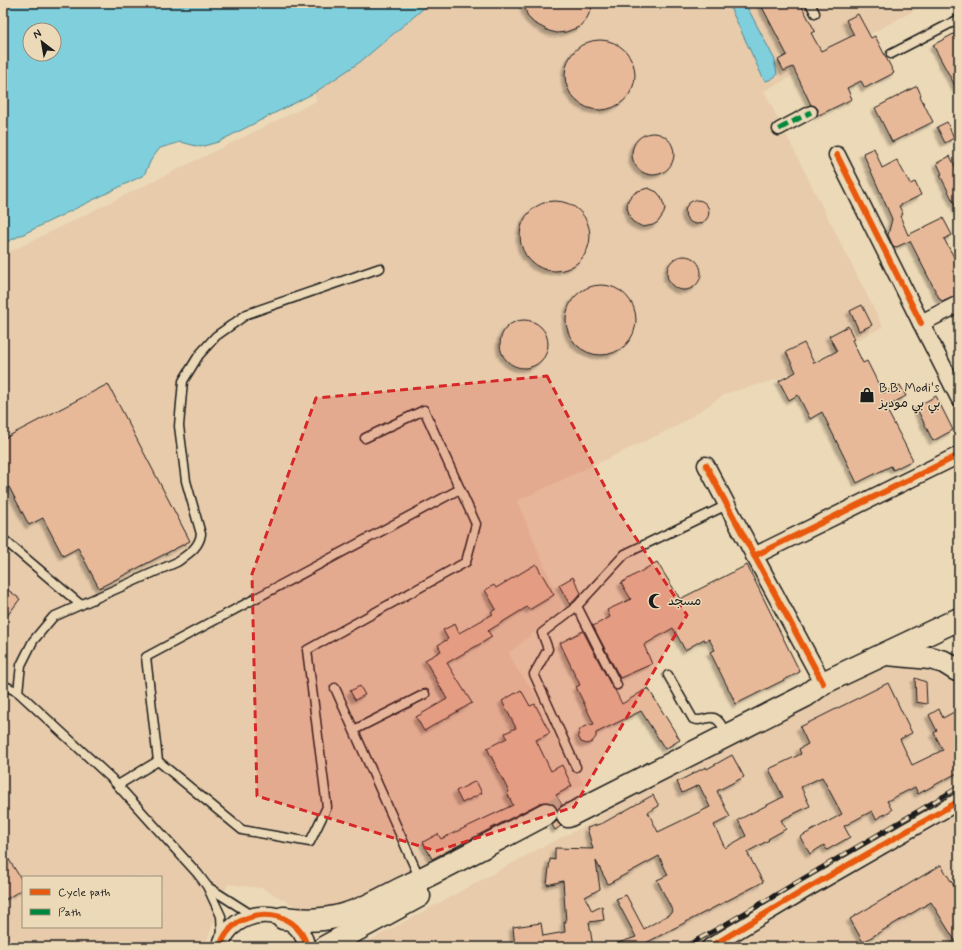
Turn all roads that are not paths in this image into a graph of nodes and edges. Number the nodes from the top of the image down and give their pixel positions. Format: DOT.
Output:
graph roads {
  1 [pos="810,3"];
  2 [pos="815,13"];
  3 [pos="959,19"];
  4 [pos="890,54"];
  5 [pos="811,112"];
  6 [pos="779,129"];
  7 [pos="837,155"];
  8 [pos="380,268"];
  9 [pos="959,304"];
  10 [pos="921,323"];
  11 [pos="959,398"];
  12 [pos="365,438"];
  13 [pos="959,455"];
  14 [pos="706,465"];
  15 [pos="460,489"];
  16 [pos="727,505"];
  17 [pos="3,539"];
  18 [pos="754,556"];
  19 [pos="81,605"];
  20 [pos="577,606"];
  21 [pos="958,623"];
  22 [pos="934,631"];
  23 [pos="887,654"];
  24 [pos="958,671"];
  25 [pos="668,675"];
  26 [pos="822,684"];
  27 [pos="3,685"];
  28 [pos="617,685"];
  29 [pos="335,688"];
  30 [pos="18,692"];
  31 [pos="425,694"];
  32 [pos="722,726"];
  33 [pos="354,730"];
  34 [pos="158,761"];
  35 [pos="665,761"];
  36 [pos="576,767"];
  37 [pos="118,786"];
  38 [pos="959,801"];
  39 [pos="557,815"];
  40 [pos="420,880"];
  41 [pos="207,886"];
  42 [pos="252,915"];
  43 [pos="283,918"];
  44 [pos="221,943"];
  45 [pos="307,947"];
  46 [pos="325,947"];
  47 [pos="710,947"];
  1 -- 2 [label="lane"];
  3 -- 4 [label="lane"];
  5 -- 6 [label="street"];
  7 -- 10 [label="street"];
  8 -- 19 [label="lane"];
  9 -- 10 [label="street"];
  10 -- 11 [label="street"];
  12 -- 15 [label="lane"];
  13 -- 18 [label="street"];
  14 -- 16 [label="street"];
  15 -- 34 [label="lane"];
  15 -- 34 [label="lane"];
  16 -- 18 [label="street"];
  16 -- 20 [label="lane"];
  17 -- 19 [label="lane"];
  18 -- 26 [label="street"];
  19 -- 30 [label="lane"];
  20 -- 28 [label="lane"];
  20 -- 36 [label="lane"];
  21 -- 22 [label="main road"];
  22 -- 23 [label="main road"];
  22 -- 24 [label="main road"];
  23 -- 24 [label="main road"];
  23 -- 26 [label="main road"];
  25 -- 32 [label="lane"];
  26 -- 32 [label="main road"];
  26 -- 35 [label="main road"];
  27 -- 30 [label="lane"];
  29 -- 33 [label="lane"];
  30 -- 37 [label="lane"];
  31 -- 33 [label="lane"];
  32 -- 35 [label="main road"];
  33 -- 40 [label="lane"];
  34 -- 37 [label="lane"];
  35 -- 39 [label="main road"];
  37 -- 41 [label="lane"];
  38 -- 47 [label="street"];
  39 -- 40 [label="main road"];
  39 -- 46 [label="main road"];
  40 -- 43 [label="main road"];
  41 -- 42 [label="lane"];
  41 -- 44 [label="lane"];
  42 -- 43 [label="street"];
  42 -- 44 [label="street"];
  43 -- 45 [label="street"];
}
